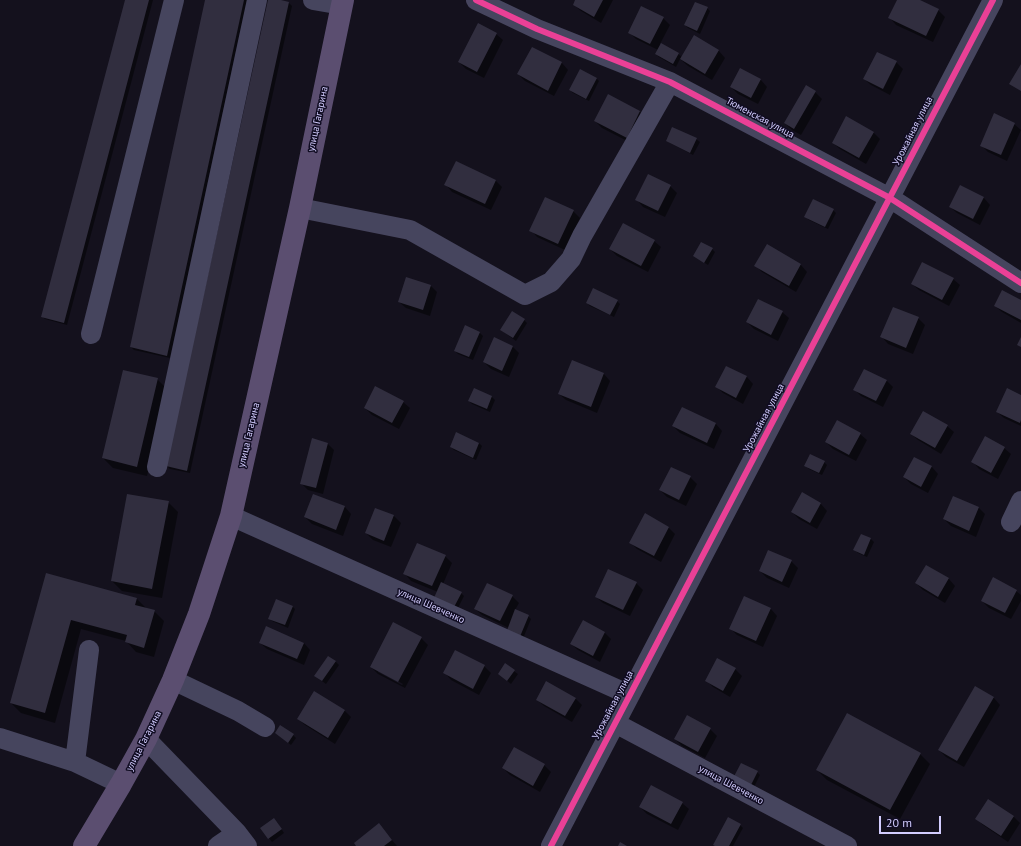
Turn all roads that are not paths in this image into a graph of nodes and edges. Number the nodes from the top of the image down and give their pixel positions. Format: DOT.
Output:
graph roads {
  1 [pos="174,0"];
  2 [pos="257,0"];
  3 [pos="313,0"];
  4 [pos="476,0"];
  5 [pos="993,0"];
  6 [pos="342,2"];
  7 [pos="670,82"];
  8 [pos="890,198"];
  9 [pos="300,208"];
  10 [pos="1021,283"];
  11 [pos="91,334"];
  12 [pos="157,467"];
  13 [pos="1021,501"];
  14 [pos="231,516"];
  15 [pos="1011,522"];
  16 [pos="89,650"];
  17 [pos="172,680"];
  18 [pos="630,695"];
  19 [pos="615,723"];
  20 [pos="265,727"];
  21 [pos="0,738"];
  22 [pos="146,739"];
  23 [pos="75,762"];
  24 [pos="121,784"];
  25 [pos="242,840"];
  26 [pos="840,844"];
  27 [pos="84,846"];
  28 [pos="218,846"];
  29 [pos="552,846"];
  1 -- 11 [label="street"];
  2 -- 12 [label="street"];
  3 -- 6 [label="street"];
  4 -- 7 [label="street, Тюменская улица"];
  5 -- 8 [label="street, Урожайная улица"];
  6 -- 9 [label="main road, улица Гагарина"];
  7 -- 8 [label="street, Тюменская улица"];
  7 -- 9 [label="street"];
  8 -- 10 [label="street, Тюменская улица"];
  8 -- 18 [label="street, Урожайная улица"];
  9 -- 14 [label="main road, улица Гагарина"];
  13 -- 15 [label="street"];
  14 -- 17 [label="main road, улица Гагарина"];
  14 -- 18 [label="street, улица Шевченко"];
  16 -- 23 [label="street"];
  17 -- 20 [label="street"];
  17 -- 22 [label="main road, улица Гагарина"];
  18 -- 19 [label="street, Урожайная улица"];
  19 -- 26 [label="street, улица Шевченко"];
  19 -- 29 [label="street, Урожайная улица"];
  21 -- 23 [label="street"];
  22 -- 24 [label="main road, улица Гагарина"];
  22 -- 25 [label="street"];
  23 -- 24 [label="street"];
  24 -- 27 [label="main road, улица Гагарина"];
  25 -- 28 [label="street"];
}
